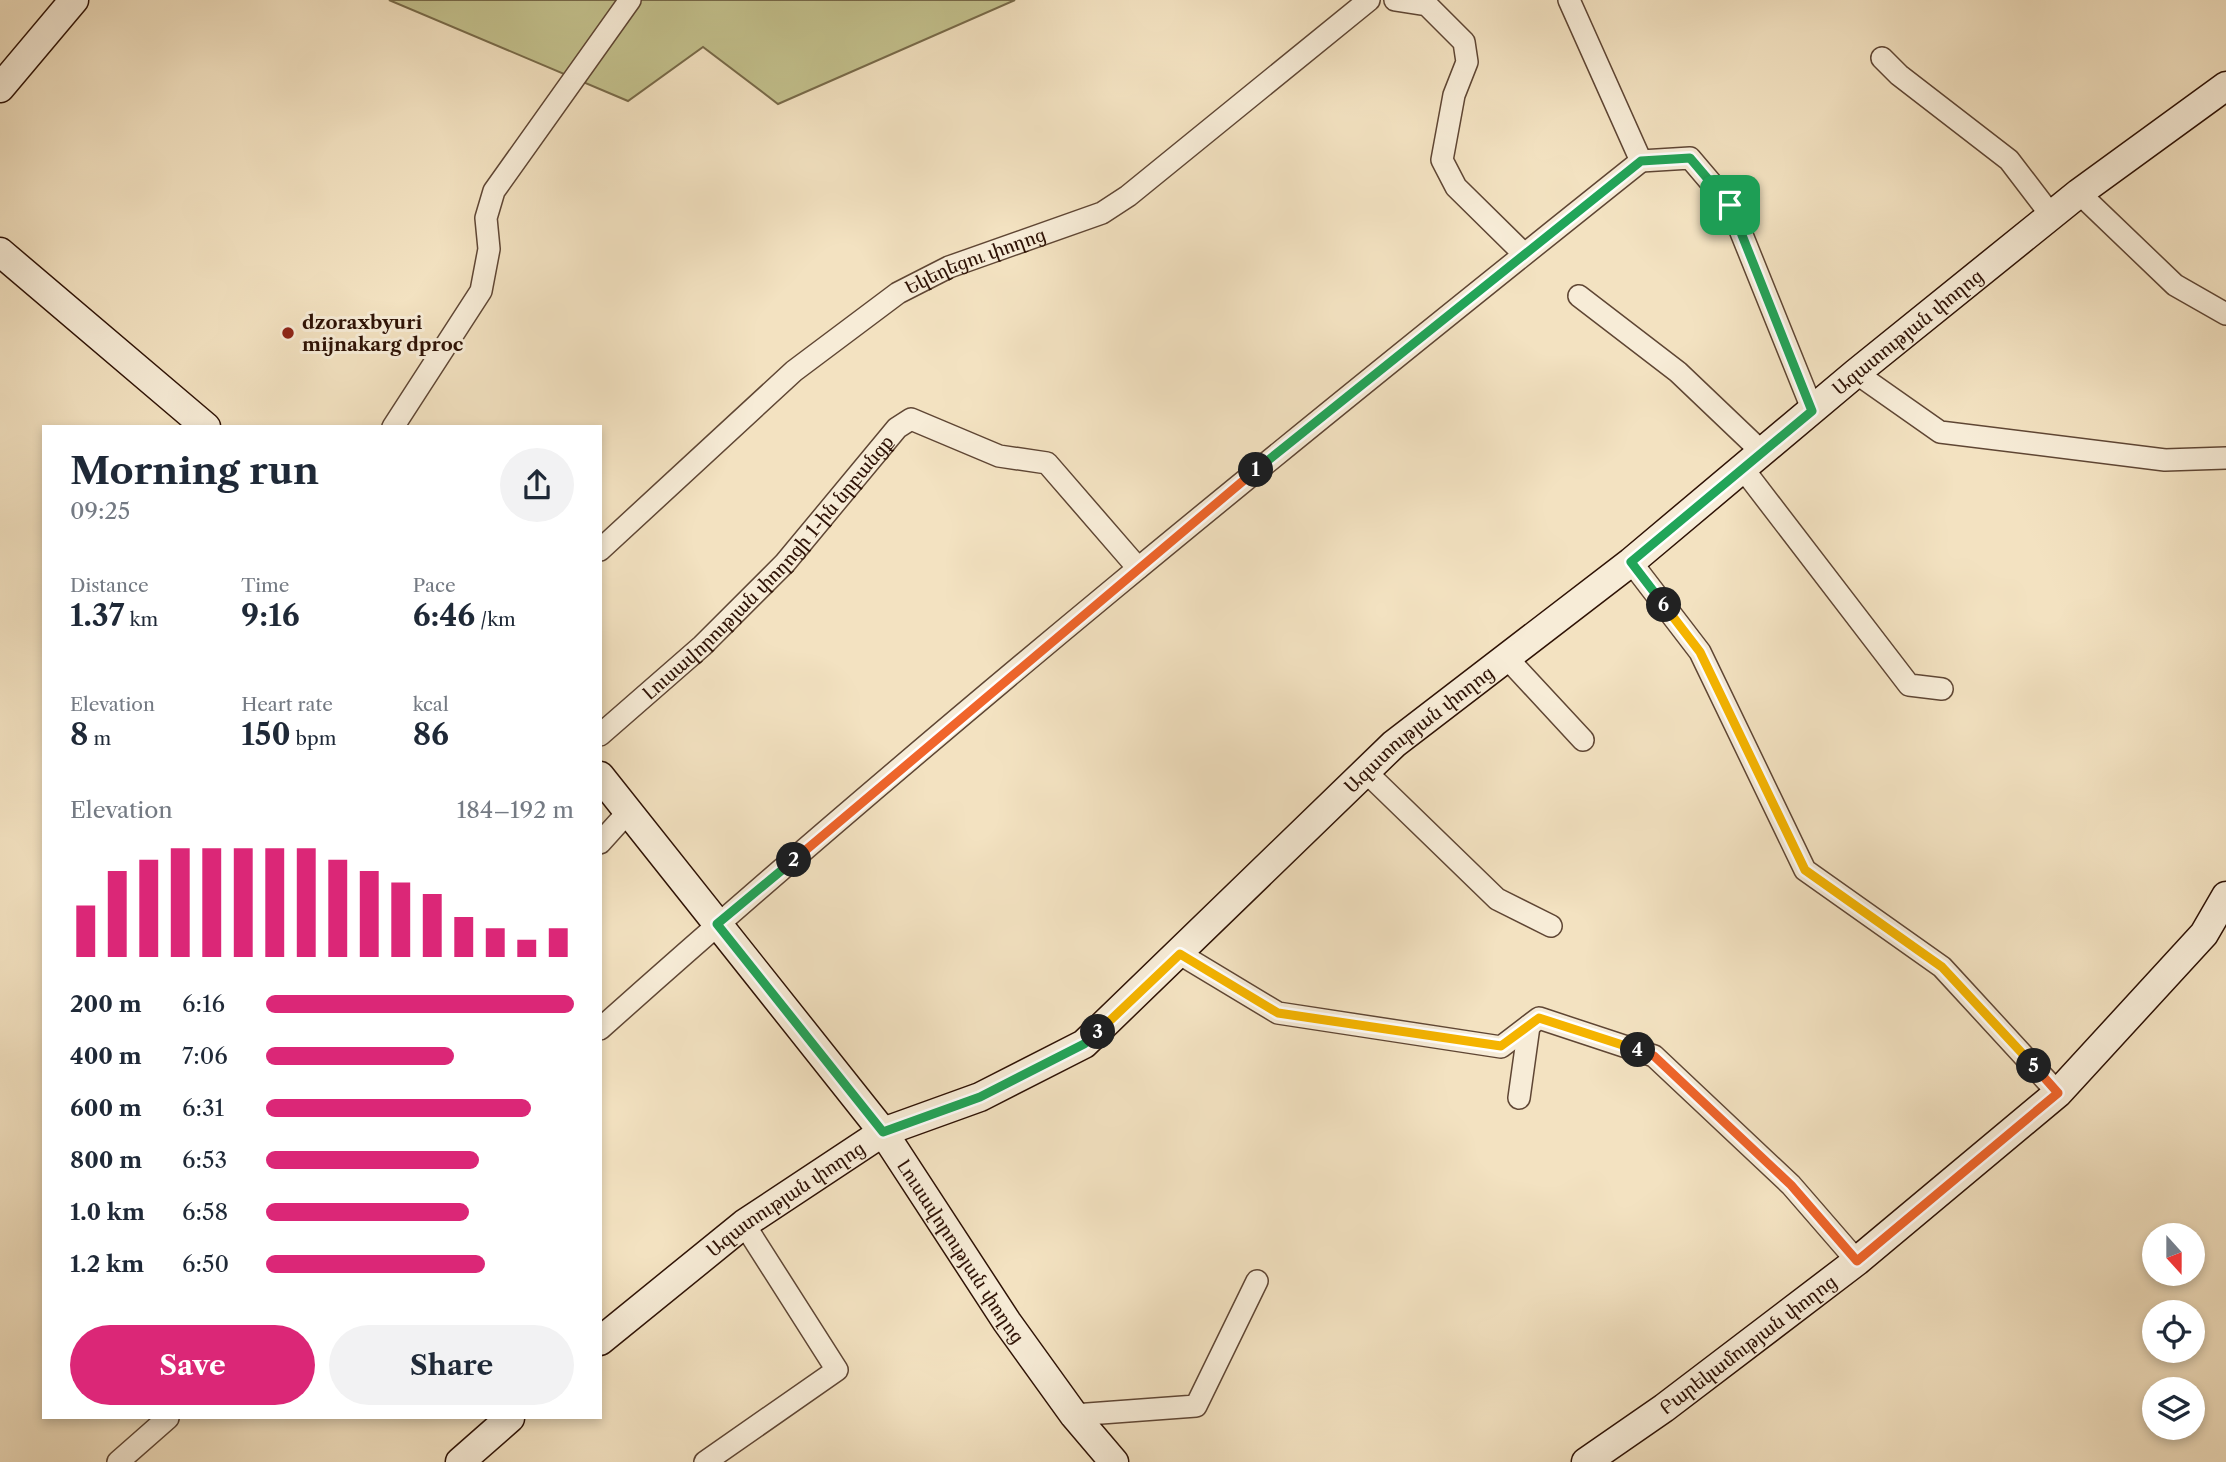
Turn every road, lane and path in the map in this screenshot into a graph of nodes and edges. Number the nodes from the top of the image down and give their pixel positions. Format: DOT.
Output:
graph roads {
  1 [pos="75,0"];
  2 [pos="630,0"];
  3 [pos="1369,0"];
  4 [pos="1395,0"];
  5 [pos="1569,0"];
  6 [pos="1882,58"];
  7 [pos="2226,86"];
  8 [pos="0,88"];
  9 [pos="1641,161"];
  10 [pos="2079,193"];
  11 [pos="2051,215"];
  12 [pos="0,252"];
  13 [pos="1524,254"];
  14 [pos="1579,296"];
  15 [pos="2226,314"];
  16 [pos="1856,373"];
  17 [pos="1812,411"];
  18 [pos="204,425"];
  19 [pos="394,425"];
  20 [pos="2226,458"];
  21 [pos="1754,462"];
  22 [pos="602,548"];
  23 [pos="1631,562"];
  24 [pos="1139,568"];
  25 [pos="1507,658"];
  26 [pos="1942,689"];
  27 [pos="602,732"];
  28 [pos="1583,740"];
  29 [pos="1366,772"];
  30 [pos="602,779"];
  31 [pos="628,812"];
  32 [pos="602,841"];
  33 [pos="2226,896"];
  34 [pos="717,924"];
  35 [pos="1551,926"];
  36 [pos="1180,954"];
  37 [pos="1529,1026"];
  38 [pos="602,1027"];
  39 [pos="2058,1093"];
  40 [pos="1520,1098"];
  41 [pos="883,1132"];
  42 [pos="744,1224"];
  43 [pos="1857,1261"];
  44 [pos="1256,1281"];
  45 [pos="602,1339"];
  46 [pos="1074,1415"];
  47 [pos="167,1419"];
  48 [pos="509,1419"];
  49 [pos="118,1462"];
  50 [pos="460,1462"];
  51 [pos="705,1462"];
  52 [pos="1114,1462"];
  53 [pos="1586,1462"];
  1 -- 8 [label="street"];
  2 -- 19 [label="street"];
  3 -- 22 [label="street, Եկեղեցու փողոց"];
  4 -- 13 [label="street"];
  5 -- 9 [label="street"];
  6 -- 11 [label="street"];
  7 -- 10 [label="street, Ազատության փողոց"];
  9 -- 13 [label="street"];
  9 -- 17 [label="street"];
  10 -- 11 [label="street, Ազատության փողոց"];
  10 -- 15 [label="street"];
  11 -- 16 [label="street, Ազատության փողոց"];
  12 -- 18 [label="street"];
  13 -- 24 [label="street"];
  14 -- 21 [label="street"];
  16 -- 17 [label="street, Ազատության փողոց"];
  16 -- 20 [label="street"];
  17 -- 21 [label="street, Ազատության փողոց"];
  21 -- 23 [label="street, Ազատության փողոց"];
  21 -- 26 [label="street"];
  23 -- 25 [label="street, Ազատության փողոց"];
  23 -- 39 [label="street"];
  24 -- 27 [label="street, Լուսավորության փողոցի 1-ին նրբանցք"];
  24 -- 34 [label="street"];
  25 -- 28 [label="street"];
  25 -- 29 [label="street, Ազատության փողոց"];
  29 -- 35 [label="street"];
  29 -- 36 [label="street, Ազատության փողոց"];
  30 -- 31 [label="street, Լուսավորության փողոց"];
  31 -- 32 [label="street"];
  31 -- 34 [label="street, Լուսավորության փողոց"];
  33 -- 39 [label="street, Բարեկամության փողոց"];
  34 -- 38 [label="street"];
  34 -- 41 [label="street, Լուսավորության փողոց"];
  36 -- 37 [label="street"];
  36 -- 41 [label="street, Ազատության փողոց"];
  37 -- 40 [label="street"];
  37 -- 43 [label="street"];
  39 -- 43 [label="street, Բարեկամության փողոց"];
  41 -- 42 [label="street, Ազատության փողոց"];
  41 -- 46 [label="street, Լուսավորության փողոց"];
  42 -- 45 [label="street, Ազատության փողոց"];
  42 -- 51 [label="street"];
  43 -- 53 [label="street, Բարեկամության փողոց"];
  44 -- 46 [label="street"];
  46 -- 52 [label="street, Լուսավորության փողոց"];
  47 -- 49 [label="street"];
  48 -- 50 [label="street"];
}
